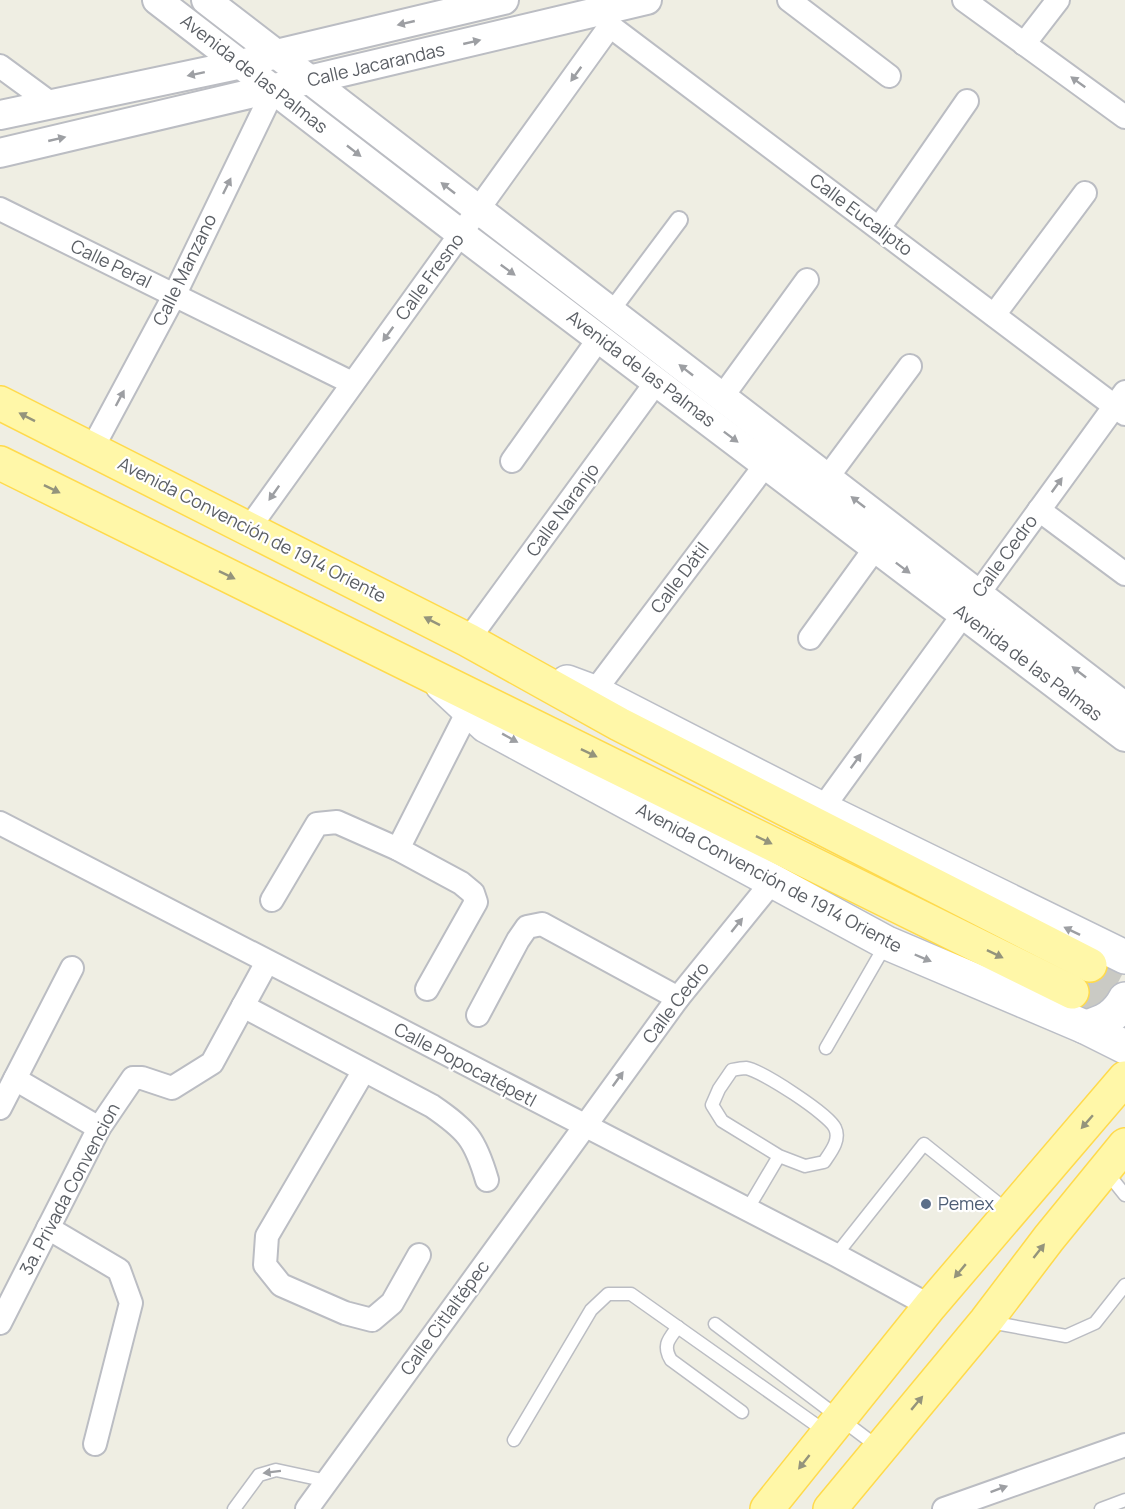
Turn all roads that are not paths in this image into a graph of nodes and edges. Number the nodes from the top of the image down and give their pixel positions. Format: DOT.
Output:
graph roads {
  1 [pos="157,0"];
  2 [pos="206,0"];
  3 [pos="504,0"];
  4 [pos="647,0"];
  5 [pos="789,0"];
  6 [pos="964,0"];
  7 [pos="1058,0"];
  8 [pos="609,18"];
  9 [pos="1024,44"];
  10 [pos="276,54"];
  11 [pos="242,64"];
  12 [pos="0,66"];
  13 [pos="889,76"];
  14 [pos="310,81"];
  15 [pos="274,89"];
  16 [pos="967,101"];
  17 [pos="53,105"];
  18 [pos="0,115"];
  19 [pos="1125,117"];
  20 [pos="0,153"];
  21 [pos="1085,193"];
  22 [pos="0,209"];
  23 [pos="478,210"];
  24 [pos="679,220"];
  25 [pos="879,228"];
  26 [pos="461,234"];
  27 [pos="807,280"];
  28 [pos="174,296"];
  29 [pos="994,315"];
  30 [pos="605,324"];
  31 [pos="910,366"];
  32 [pos="657,381"];
  33 [pos="352,383"];
  34 [pos="722,397"];
  35 [pos="0,403"];
  36 [pos="1122,404"];
  37 [pos="92,449"];
  38 [pos="512,461"];
  39 [pos="0,463"];
  40 [pos="766,464"];
  41 [pos="827,478"];
  42 [pos="1039,510"];
  43 [pos="249,528"];
  44 [pos="876,547"];
  45 [pos="1125,574"];
  46 [pos="970,604"];
  47 [pos="810,638"];
  48 [pos="468,640"];
  49 [pos="502,658"];
  50 [pos="433,675"];
  51 [pos="594,692"];
  52 [pos="1125,708"];
  53 [pos="468,711"];
  54 [pos="1125,737"];
  55 [pos="822,809"];
  56 [pos="0,823"];
  57 [pos="398,849"];
  58 [pos="772,882"];
  59 [pos="272,900"];
  60 [pos="886,943"];
  61 [pos="1124,958"];
  62 [pos="267,962"];
  63 [pos="1090,965"];
  64 [pos="72,968"];
  65 [pos="427,989"];
  66 [pos="1072,992"];
  67 [pos="678,998"];
  68 [pos="1125,999"];
  69 [pos="243,1006"];
  70 [pos="478,1015"];
  71 [pos="1085,1027"];
  72 [pos="1125,1047"];
  73 [pos="826,1048"];
  74 [pos="363,1072"];
  75 [pos="1125,1078"];
  76 [pos="15,1079"];
  77 [pos="0,1108"];
  78 [pos="584,1126"];
  79 [pos="99,1128"];
  80 [pos="779,1156"];
  81 [pos="1115,1157"];
  82 [pos="487,1180"];
  83 [pos="1125,1195"];
  84 [pos="747,1210"];
  85 [pos="1010,1213"];
  86 [pos="48,1228"];
  87 [pos="419,1255"];
  88 [pos="836,1255"];
  89 [pos="1125,1285"];
  90 [pos="930,1306"];
  91 [pos="986,1321"];
  92 [pos="0,1323"];
  93 [pos="716,1324"];
  94 [pos="678,1327"];
  95 [pos="742,1412"];
  96 [pos="834,1424"];
  97 [pos="514,1440"];
  98 [pos="96,1444"];
  99 [pos="1125,1445"];
  100 [pos="879,1448"];
  101 [pos="327,1481"];
  102 [pos="1125,1500"];
  103 [pos="234,1509"];
  104 [pos="307,1509"];
  105 [pos="767,1509"];
  106 [pos="830,1509"];
  107 [pos="944,1509"];
  108 [pos="1101,1509"];
  1 -- 11 [label="street, Avenida de las Palmas"];
  2 -- 10 [label="street, Avenida de las Palmas"];
  3 -- 10 [label="street, Calle Jacarandas, one-way"];
  4 -- 8 [label="street, Calle Jacarandas"];
  5 -- 13 [label="street"];
  6 -- 9 [label="street"];
  7 -- 9 [label="street"];
  14 -- 8 [label="street, Calle Jacarandas, one-way"];
  8 -- 23 [label="street, Calle Fresno, one-way"];
  8 -- 25 [label="street, Calle Eucalipto"];
  19 -- 9 [label="street, one-way"];
  10 -- 11 [label="street, Calle Jacarandas"];
  10 -- 14 [label="street, Avenida de las Palmas"];
  11 -- 15 [label="street, Avenida de las Palmas"];
  11 -- 17 [label="street, Calle Jacarandas, one-way"];
  12 -- 17 [label="street"];
  14 -- 15 [label="street, Calle Jacarandas"];
  23 -- 14 [label="street, Avenida de las Palmas, one-way"];
  20 -- 15 [label="street, Calle Jacarandas, one-way"];
  15 -- 26 [label="street, Avenida de las Palmas, one-way"];
  28 -- 15 [label="street, Calle Manzano, one-way"];
  16 -- 25 [label="street"];
  17 -- 18 [label="street, Calle Jacarandas"];
  21 -- 29 [label="street"];
  22 -- 28 [label="street, Calle Peral"];
  23 -- 26 [label="street, Calle Fresno"];
  23 -- 30 [label="street, Avenida de las Palmas"];
  24 -- 30 [label="street"];
  25 -- 29 [label="street, Calle Eucalipto"];
  26 -- 30 [label="street, Avenida de las Palmas, one-way"];
  26 -- 33 [label="street, Calle Fresno, one-way"];
  27 -- 34 [label="street"];
  28 -- 33 [label="street, Calle Peral"];
  37 -- 28 [label="street, Calle Manzano, one-way"];
  29 -- 36 [label="street, Calle Eucalipto"];
  30 -- 32 [label="street, Avenida de las Palmas"];
  34 -- 30 [label="street, Avenida de las Palmas, one-way"];
  30 -- 38 [label="street"];
  31 -- 41 [label="street"];
  32 -- 40 [label="street, Avenida de las Palmas, one-way"];
  32 -- 48 [label="street, Calle Naranjo"];
  33 -- 43 [label="street, Calle Fresno, one-way"];
  34 -- 41 [label="street, Avenida de las Palmas"];
  37 -- 35 [label="main road, Avenida Convención de 1914 Oriente, one-way"];
  42 -- 36 [label="street, Calle Cedro, one-way"];
  37 -- 43 [label="main road, Avenida Convención de 1914 Oriente"];
  39 -- 50 [label="main road, Avenida Convención de 1914 Oriente, one-way"];
  40 -- 44 [label="street, Avenida de las Palmas"];
  40 -- 51 [label="street, Calle Dátil"];
  46 -- 41 [label="street, Avenida de las Palmas, one-way"];
  42 -- 45 [label="street"];
  42 -- 46 [label="street, Calle Cedro"];
  48 -- 43 [label="main road, Avenida Convención de 1914 Oriente, one-way"];
  44 -- 46 [label="street, Avenida de las Palmas, one-way"];
  44 -- 47 [label="street"];
  52 -- 46 [label="street, Avenida de las Palmas, one-way"];
  46 -- 54 [label="street, Avenida de las Palmas"];
  55 -- 46 [label="street, Calle Cedro, one-way"];
  48 -- 49 [label="main road, Avenida Convención de 1914 Oriente"];
  49 -- 51 [label="main road, Avenida Convención de 1914 Oriente"];
  49 -- 63 [label="main road, Avenida Convención de 1914 Oriente"];
  50 -- 53 [label="main road, Avenida Convención de 1914 Oriente"];
  50 -- 66 [label="main road, Avenida Convención de 1914 Oriente, one-way"];
  51 -- 55 [label="main road, Avenida Convención de 1914 Oriente"];
  53 -- 57 [label="street"];
  53 -- 58 [label="main road, Avenida Convención de 1914 Oriente, one-way"];
  61 -- 55 [label="main road, Avenida Convención de 1914 Oriente, one-way"];
  56 -- 62 [label="street, Calle Popocatépetl"];
  57 -- 59 [label="street"];
  57 -- 65 [label="street"];
  58 -- 60 [label="main road, Avenida Convención de 1914 Oriente"];
  67 -- 58 [label="street, Calle Cedro, one-way"];
  60 -- 71 [label="main road, Avenida Convención de 1914 Oriente, one-way"];
  60 -- 73 [label="lane"];
  62 -- 69 [label="street, 3a. Privada Convencion"];
  62 -- 78 [label="street, Calle Popocatépetl"];
  64 -- 76 [label="street"];
  67 -- 70 [label="street"];
  78 -- 67 [label="street, Calle Cedro, one-way"];
  68 -- 71 [label="main road"];
  69 -- 74 [label="street"];
  69 -- 79 [label="street, 3a. Privada Convencion"];
  71 -- 72 [label="main road, Avenida Convención de 1914 Oriente"];
  74 -- 82 [label="street"];
  74 -- 87 [label="street"];
  75 -- 85 [label="main road, one-way"];
  76 -- 77 [label="street"];
  76 -- 79 [label="street"];
  78 -- 84 [label="street, Calle Popocatépetl"];
  78 -- 101 [label="street, Calle Citlaltépec"];
  79 -- 86 [label="street, 3a. Privada Convencion"];
  80 -- 80 [label="lane"];
  80 -- 84 [label="lane"];
  81 -- 83 [label="lane"];
  91 -- 81 [label="main road, one-way"];
  84 -- 88 [label="street, Calle Popocatépetl"];
  85 -- 88 [label="lane"];
  85 -- 90 [label="main road, one-way"];
  86 -- 92 [label="street, 3a. Privada Convencion"];
  86 -- 98 [label="street"];
  88 -- 90 [label="street, Calle Popocatépetl"];
  89 -- 91 [label="lane"];
  90 -- 96 [label="main road"];
  100 -- 91 [label="main road, one-way"];
  93 -- 96 [label="lane"];
  94 -- 95 [label="lane"];
  94 -- 96 [label="lane"];
  94 -- 97 [label="lane"];
  96 -- 100 [label="lane"];
  96 -- 105 [label="main road, one-way"];
  107 -- 99 [label="street, one-way"];
  100 -- 106 [label="main road"];
  101 -- 103 [label="lane, one-way"];
  101 -- 104 [label="street, Calle Citlaltépec"];
  102 -- 108 [label="lane"];
}
